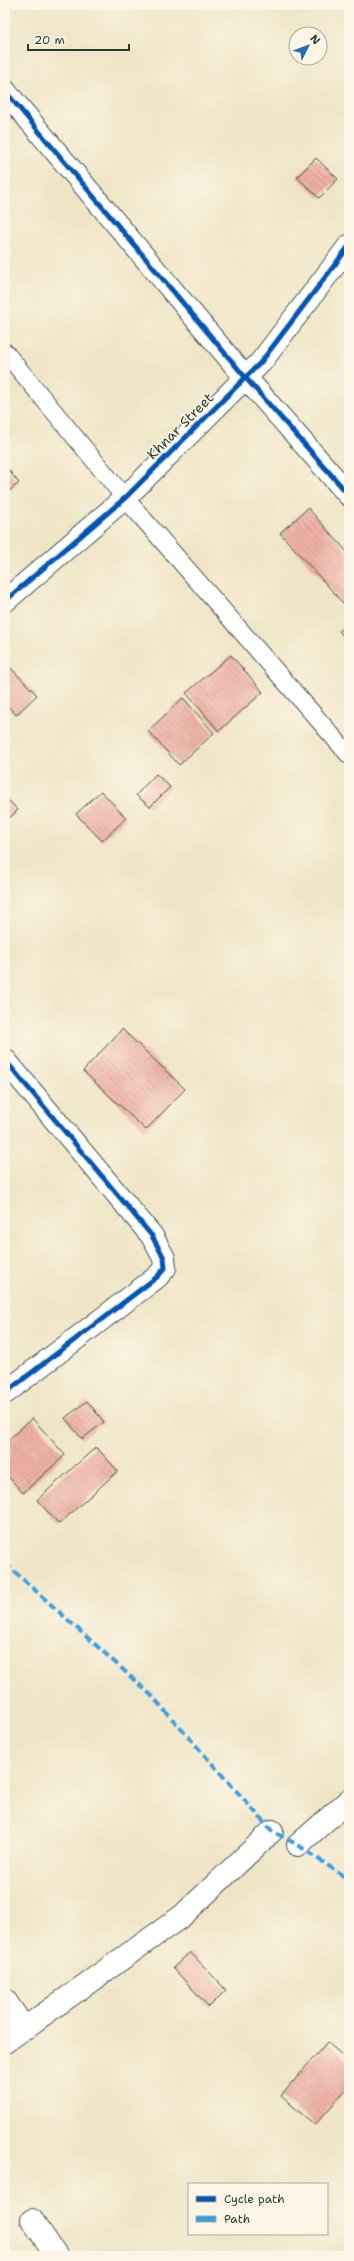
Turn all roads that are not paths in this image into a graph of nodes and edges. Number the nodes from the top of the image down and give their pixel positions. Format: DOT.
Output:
graph roads {
  1 [pos="5,91"];
  2 [pos="349,246"];
  3 [pos="5,352"];
  4 [pos="245,377"];
  5 [pos="349,495"];
  6 [pos="125,498"];
  7 [pos="5,601"];
  8 [pos="349,755"];
  9 [pos="5,1060"];
  10 [pos="5,1393"];
  11 [pos="349,1800"];
  12 [pos="272,1831"];
  13 [pos="298,1845"];
  14 [pos="5,2000"];
  15 [pos="25,2029"];
  16 [pos="5,2042"];
  17 [pos="32,2220"];
  18 [pos="57,2256"];
  1 -- 4 [label="street"];
  2 -- 4 [label="street, Khnar Street"];
  3 -- 6 [label="lane"];
  4 -- 5 [label="street"];
  4 -- 6 [label="street, Khnar Street"];
  6 -- 7 [label="street, Khnar Street"];
  6 -- 8 [label="lane"];
  9 -- 10 [label="street"];
  11 -- 13 [label="street"];
  12 -- 15 [label="street"];
  14 -- 15 [label="street"];
  15 -- 16 [label="street"];
  17 -- 18 [label="street"];
}
